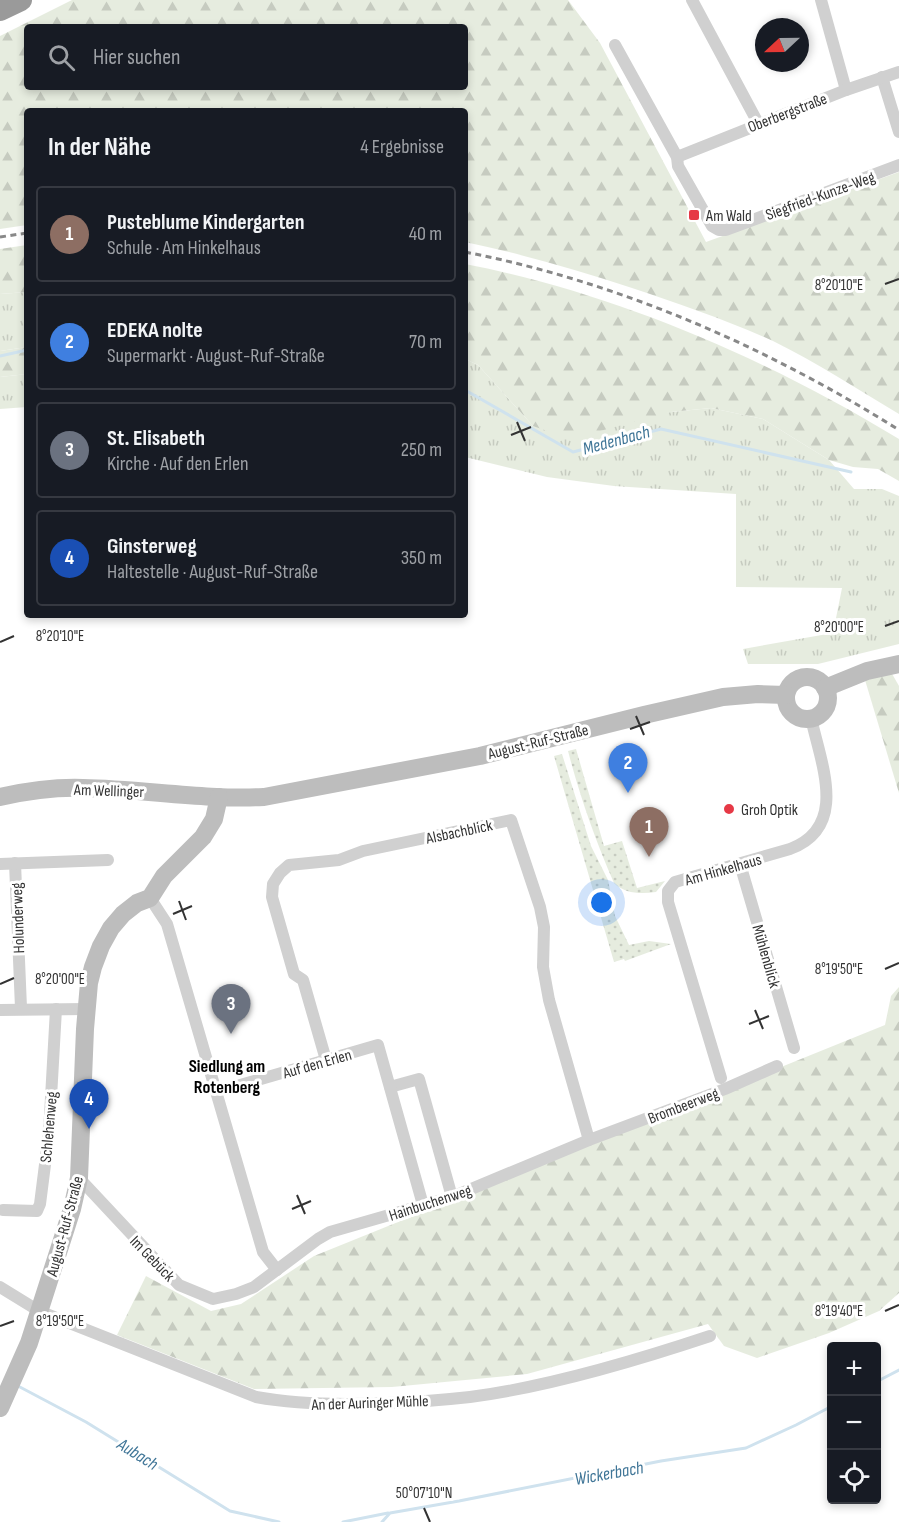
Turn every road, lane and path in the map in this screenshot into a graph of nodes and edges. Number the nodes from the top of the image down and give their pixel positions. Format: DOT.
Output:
graph roads {
  1 [pos="21,0"];
  2 [pos="692,0"];
  3 [pos="821,0"];
  4 [pos="0,10"];
  5 [pos="615,45"];
  6 [pos="899,72"];
  7 [pos="882,77"];
  8 [pos="846,90"];
  9 [pos="758,123"];
  10 [pos="899,132"];
  11 [pos="677,157"];
  12 [pos="899,165"];
  13 [pos="899,664"];
  14 [pos="825,688"];
  15 [pos="786,695"];
  16 [pos="811,718"];
  17 [pos="219,796"];
  18 [pos="0,797"];
  19 [pos="108,860"];
  20 [pos="15,863"];
  21 [pos="0,864"];
  22 [pos="740,864"];
  23 [pos="150,898"];
  24 [pos="21,1008"];
  25 [pos="56,1009"];
  26 [pos="86,1009"];
  27 [pos="0,1010"];
  28 [pos="794,1048"];
  29 [pos="326,1060"];
  30 [pos="777,1066"];
  31 [pos="721,1078"];
  32 [pos="390,1087"];
  33 [pos="216,1092"];
  34 [pos="589,1140"];
  35 [pos="79,1178"];
  36 [pos="452,1197"];
  37 [pos="423,1205"];
  38 [pos="3,1210"];
  39 [pos="277,1270"];
  40 [pos="0,1287"];
  41 [pos="39,1311"];
  42 [pos="710,1336"];
  43 [pos="0,1408"];
  1 -- 4 [label="highway"];
  2 -- 9 [label="street"];
  3 -- 8 [label="street"];
  5 -- 11 [label="street"];
  6 -- 7 [label="street, Oberbergstraße"];
  7 -- 8 [label="street, Oberbergstraße"];
  7 -- 10 [label="street"];
  8 -- 9 [label="street, Oberbergstraße"];
  9 -- 11 [label="street, Oberbergstraße"];
  11 -- 12 [label="street, Siegfried-Kunze-Weg"];
  13 -- 14 [label="main road"];
  14 -- 15 [label="main road"];
  14 -- 16 [label="main road"];
  15 -- 16 [label="main road"];
  15 -- 17 [label="main road, August-Ruf-Straße"];
  16 -- 22 [label="street, Am Hinkelhaus"];
  17 -- 18 [label="main road, Am Wellinger"];
  17 -- 23 [label="main road, August-Ruf-Straße"];
  19 -- 20 [label="street, Holunderweg"];
  20 -- 21 [label="street, Holunderweg"];
  20 -- 24 [label="street, Holunderweg"];
  22 -- 28 [label="street, Mühlenblick"];
  22 -- 31 [label="street, Am Hinkelhaus"];
  23 -- 26 [label="main road, August-Ruf-Straße"];
  23 -- 33 [label="street"];
  24 -- 25 [label="street"];
  24 -- 27 [label="street"];
  25 -- 26 [label="street"];
  25 -- 38 [label="street, Schlehenweg"];
  26 -- 35 [label="main road, August-Ruf-Straße"];
  29 -- 32 [label="street, Auf den Erlen"];
  29 -- 33 [label="street, Auf den Erlen"];
  29 -- 34 [label="street, Alsbachblick"];
  30 -- 34 [label="street, Brombeerweg"];
  32 -- 36 [label="street"];
  32 -- 37 [label="street, Auf den Erlen"];
  33 -- 39 [label="street"];
  34 -- 36 [label="street, Hainbuchenweg"];
  35 -- 39 [label="street, Im Gebück"];
  35 -- 41 [label="main road, August-Ruf-Straße"];
  36 -- 37 [label="street, Hainbuchenweg"];
  37 -- 39 [label="street, Hainbuchenweg"];
  40 -- 41 [label="street, An der Auringer Mühle"];
  41 -- 42 [label="street, An der Auringer Mühle"];
  41 -- 43 [label="main road, August-Ruf-Straße"];
}
